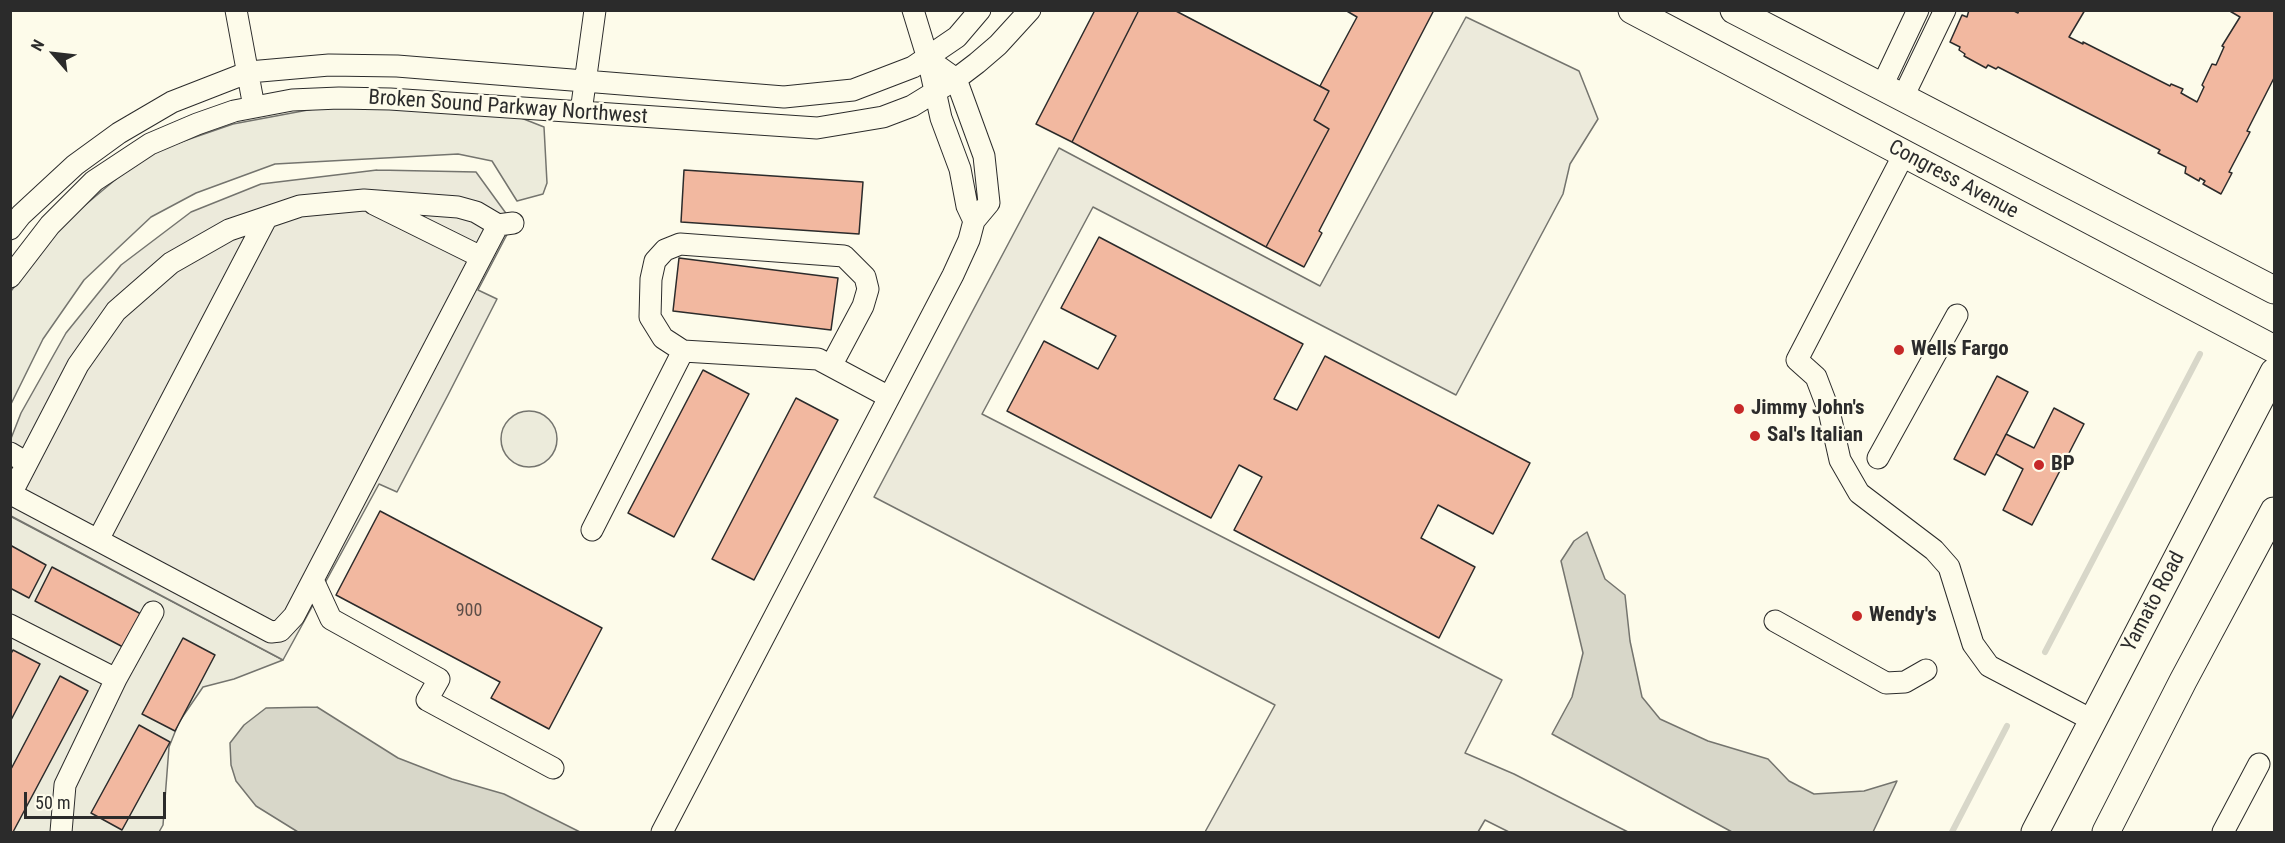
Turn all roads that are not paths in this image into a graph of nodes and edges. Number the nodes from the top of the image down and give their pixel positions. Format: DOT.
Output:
graph roads {
  1 [pos="236,10"];
  2 [pos="595,10"];
  3 [pos="913,10"];
  4 [pos="981,10"];
  5 [pos="1030,10"];
  6 [pos="1632,10"];
  7 [pos="1734,10"];
  8 [pos="1918,10"];
  9 [pos="1945,10"];
  10 [pos="928,59"];
  11 [pos="249,72"];
  12 [pos="956,79"];
  13 [pos="584,82"];
  14 [pos="934,91"];
  15 [pos="1893,92"];
  16 [pos="255,107"];
  17 [pos="581,112"];
  18 [pos="1904,154"];
  19 [pos="364,200"];
  20 [pos="267,217"];
  21 [pos="974,221"];
  22 [pos="10,229"];
  23 [pos="481,258"];
  24 [pos="2274,272"];
  25 [pos="2247,276"];
  26 [pos="10,277"];
  27 [pos="2274,290"];
  28 [pos="1957,315"];
  29 [pos="2274,349"];
  30 [pos="683,351"];
  31 [pos="831,366"];
  32 [pos="2274,372"];
  33 [pos="889,398"];
  34 [pos="19,458"];
  35 [pos="1878,458"];
  36 [pos="2274,511"];
  37 [pos="592,530"];
  38 [pos="98,540"];
  39 [pos="313,580"];
  40 [pos="153,612"];
  41 [pos="1775,621"];
  42 [pos="10,625"];
  43 [pos="1926,670"];
  44 [pos="116,679"];
  45 [pos="2092,720"];
  46 [pos="2259,764"];
  47 [pos="553,768"];
  48 [pos="61,832"];
  49 [pos="662,832"];
  50 [pos="2035,832"];
  51 [pos="2106,832"];
  52 [pos="2223,832"];
  1 -- 11 [label="street"];
  2 -- 13 [label="street"];
  3 -- 10 [label="street"];
  4 -- 10 [label="street, Broken Sound Parkway Northwest"];
  5 -- 12 [label="street, Broken Sound Parkway Northwest"];
  6 -- 18 [label="main road, Congress Avenue"];
  7 -- 15 [label="main road"];
  8 -- 15 [label="street"];
  9 -- 15 [label="street"];
  10 -- 12 [label="street"];
  10 -- 13 [label="street, Broken Sound Parkway Northwest"];
  10 -- 14 [label="street"];
  11 -- 13 [label="street, Broken Sound Parkway Northwest"];
  11 -- 16 [label="street"];
  11 -- 22 [label="street, Broken Sound Parkway Northwest"];
  12 -- 14 [label="street, Broken Sound Parkway Northwest"];
  12 -- 21 [label="street"];
  13 -- 17 [label="street"];
  14 -- 17 [label="street, Broken Sound Parkway Northwest"];
  14 -- 21 [label="street"];
  15 -- 25 [label="main road"];
  16 -- 17 [label="street, Broken Sound Parkway Northwest"];
  16 -- 26 [label="street, Broken Sound Parkway Northwest"];
  18 -- 29 [label="main road, Congress Avenue"];
  18 -- 45 [label="street"];
  19 -- 20 [label="street"];
  19 -- 23 [label="street"];
  19 -- 23 [label="street"];
  20 -- 34 [label="street"];
  20 -- 38 [label="street"];
  21 -- 33 [label="street"];
  23 -- 39 [label="street"];
  24 -- 25 [label="main road"];
  25 -- 27 [label="main road"];
  28 -- 35 [label="street"];
  30 -- 31 [label="street"];
  30 -- 31 [label="street"];
  30 -- 37 [label="street"];
  31 -- 33 [label="street"];
  32 -- 45 [label="main road, Yamato Road"];
  33 -- 49 [label="street"];
  34 -- 38 [label="street"];
  36 -- 51 [label="main road"];
  38 -- 39 [label="street"];
  39 -- 47 [label="street"];
  40 -- 44 [label="street"];
  41 -- 43 [label="street"];
  42 -- 44 [label="street"];
  44 -- 48 [label="street"];
  45 -- 50 [label="main road, Yamato Road"];
  46 -- 52 [label="street"];
}
